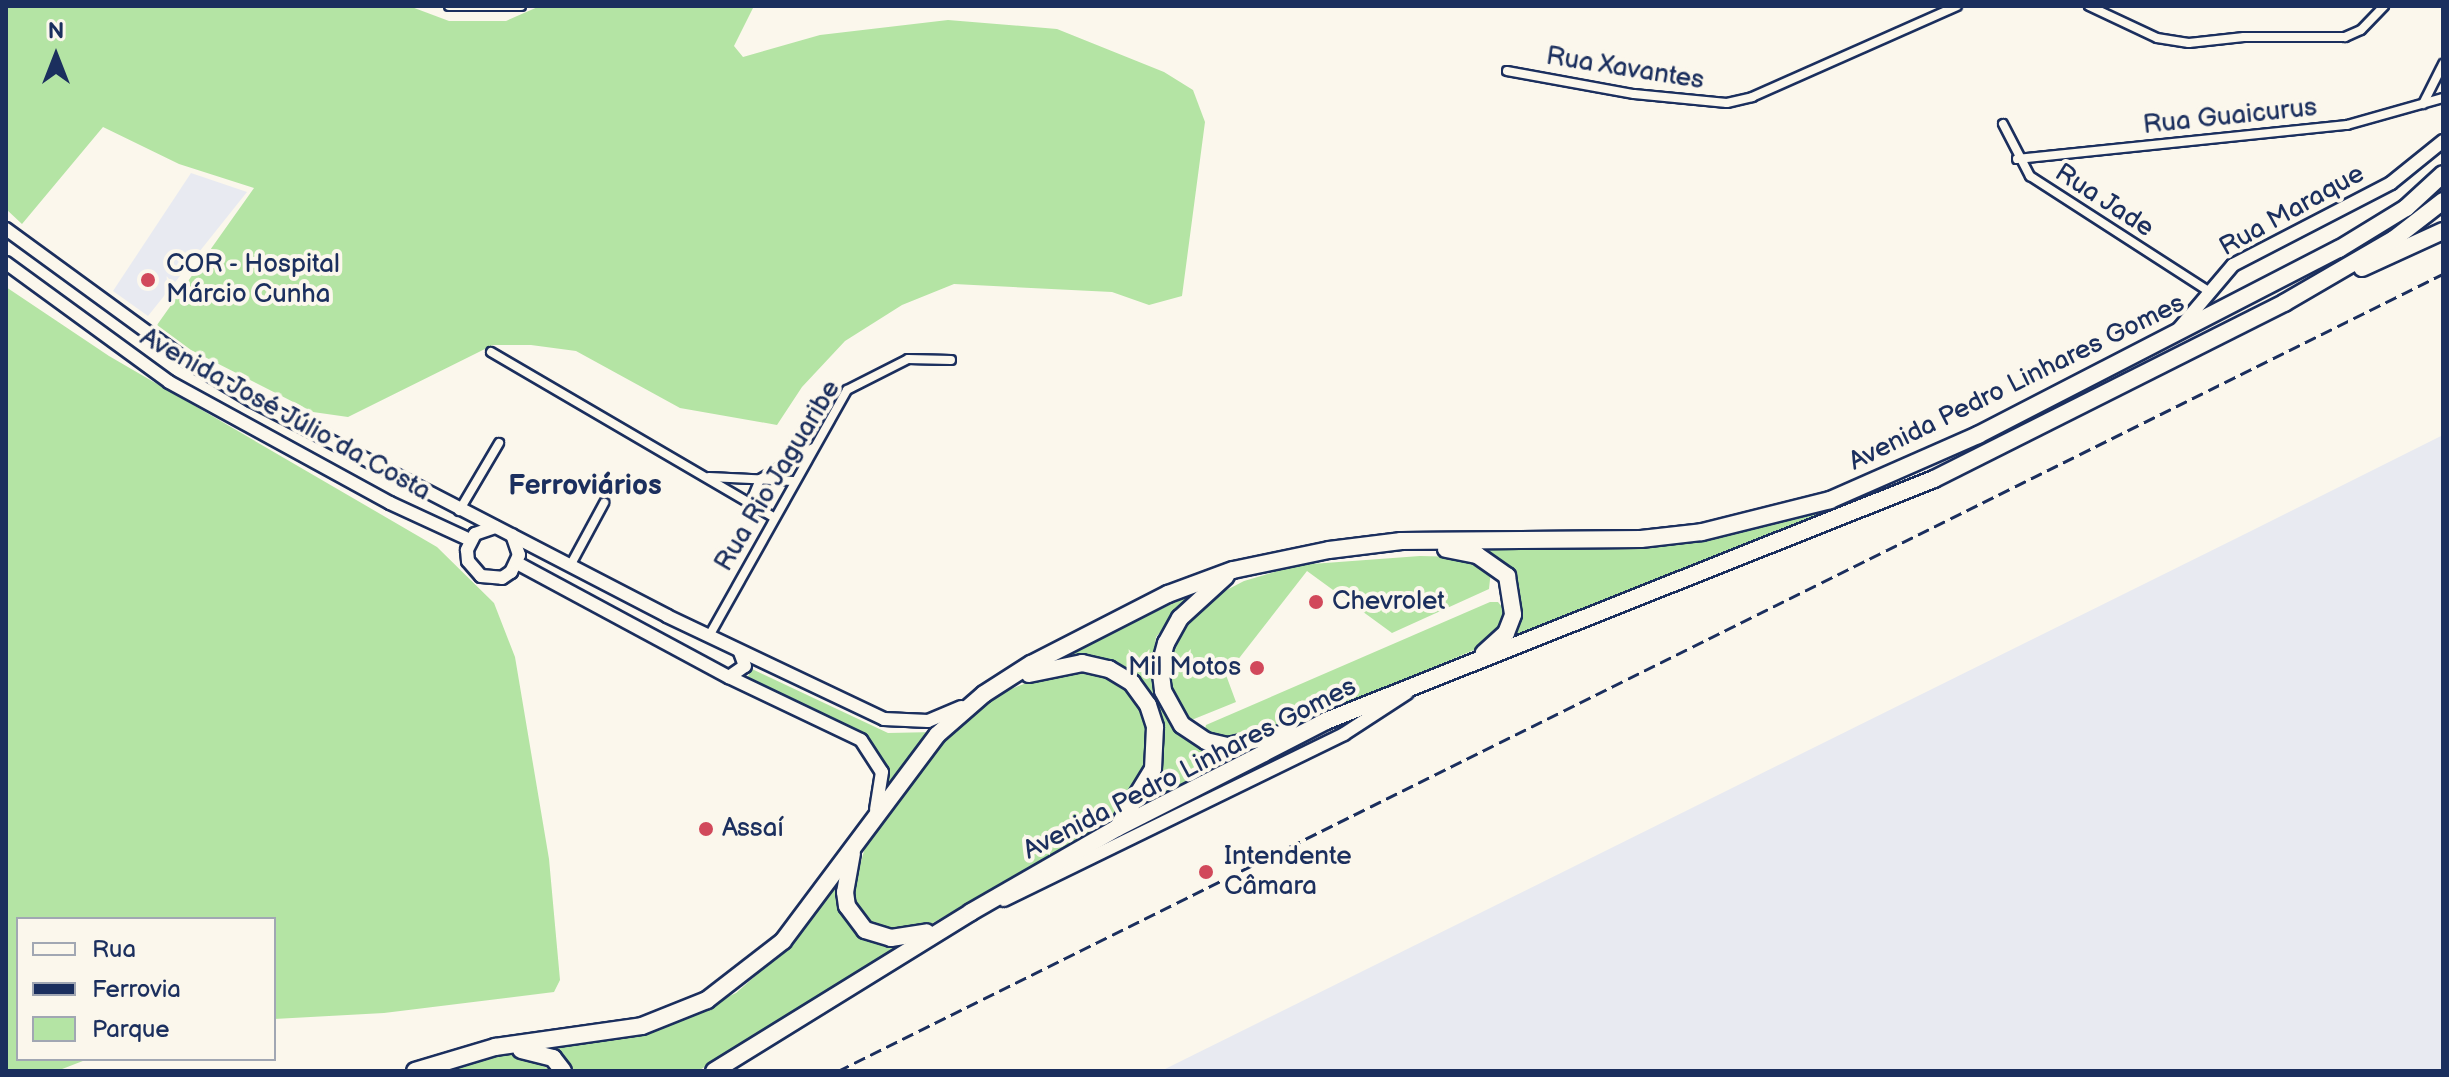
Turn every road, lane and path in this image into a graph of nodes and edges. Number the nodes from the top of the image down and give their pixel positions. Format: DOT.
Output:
graph roads {
  1 [pos="449,6"];
  2 [pos="521,6"];
  3 [pos="1957,6"];
  4 [pos="2089,6"];
  5 [pos="2384,6"];
  6 [pos="2443,64"];
  7 [pos="1507,71"];
  8 [pos="2443,98"];
  9 [pos="2423,104"];
  10 [pos="2003,124"];
  11 [pos="2443,141"];
  12 [pos="2017,159"];
  13 [pos="2443,174"];
  14 [pos="2443,201"];
  15 [pos="6,229"];
  16 [pos="2443,231"];
  17 [pos="6,263"];
  18 [pos="2207,290"];
  19 [pos="2284,303"];
  20 [pos="2175,334"];
  21 [pos="491,352"];
  22 [pos="951,360"];
  23 [pos="499,443"];
  24 [pos="814,447"];
  25 [pos="704,477"];
  26 [pos="760,479"];
  27 [pos="793,481"];
  28 [pos="604,503"];
  29 [pos="750,503"];
  30 [pos="459,511"];
  31 [pos="772,516"];
  32 [pos="495,527"];
  33 [pos="509,532"];
  34 [pos="470,540"];
  35 [pos="1401,541"];
  36 [pos="517,563"];
  37 [pos="570,566"];
  38 [pos="1233,570"];
  39 [pos="709,636"];
  40 [pos="740,652"];
  41 [pos="1466,665"];
  42 [pos="729,677"];
  43 [pos="1419,684"];
  44 [pos="984,694"];
  45 [pos="1326,721"];
  46 [pos="876,810"];
  47 [pos="1117,828"];
  48 [pos="855,840"];
  49 [pos="971,912"];
  50 [pos="946,927"];
  51 [pos="495,1047"];
  52 [pos="415,1071"];
  53 [pos="563,1071"];
  54 [pos="714,1071"];
  1 -- 2 [label="street"];
  3 -- 7 [label="street, Rua Xavantes"];
  4 -- 5 [label="street"];
  6 -- 9 [label="street"];
  8 -- 9 [label="street, Rua Guaicurus"];
  9 -- 12 [label="street, Rua Guaicurus"];
  10 -- 12 [label="street, Rua Jade"];
  11 -- 18 [label="main road, Rua Maraque"];
  12 -- 18 [label="street, Rua Jade"];
  13 -- 20 [label="highway, Avenida Pedro Linhares Gomes"];
  14 -- 19 [label="highway, Avenida Pedro Linhares Gomes"];
  15 -- 30 [label="main road, Avenida José Júlio da Costa"];
  16 -- 19 [label="highway"];
  17 -- 34 [label="main road, Avenida José Júlio da Costa"];
  18 -- 20 [label="main road, Rua Maraque"];
  19 -- 41 [label="highway, Avenida Pedro Linhares Gomes"];
  20 -- 35 [label="highway, Avenida Pedro Linhares Gomes"];
  21 -- 25 [label="street"];
  22 -- 24 [label="street, Rua Rio Jaguaribe"];
  23 -- 30 [label="street"];
  24 -- 26 [label="street"];
  24 -- 27 [label="street, Rua Rio Jaguaribe"];
  25 -- 26 [label="street"];
  25 -- 29 [label="street"];
  26 -- 27 [label="street"];
  26 -- 29 [label="street"];
  27 -- 31 [label="street, Rua Rio Jaguaribe"];
  28 -- 37 [label="street"];
  29 -- 31 [label="street"];
  30 -- 32 [label="main road, Avenida José Júlio da Costa"];
  31 -- 39 [label="street, Rua Rio Jaguaribe"];
  32 -- 33 [label="main road"];
  32 -- 34 [label="main road"];
  33 -- 36 [label="main road"];
  33 -- 37 [label="main road"];
  34 -- 36 [label="main road"];
  35 -- 38 [label="highway, Avenida Pedro Linhares Gomes"];
  35 -- 41 [label="highway"];
  36 -- 42 [label="main road"];
  37 -- 39 [label="main road"];
  38 -- 44 [label="highway, Avenida Pedro Linhares Gomes"];
  38 -- 45 [label="highway"];
  39 -- 40 [label="main road"];
  40 -- 42 [label="main road"];
  40 -- 44 [label="main road"];
  41 -- 43 [label="highway, Avenida Pedro Linhares Gomes"];
  42 -- 46 [label="main road"];
  43 -- 45 [label="highway, Avenida Pedro Linhares Gomes"];
  43 -- 49 [label="main road"];
  44 -- 46 [label="highway, Avenida Pedro Linhares Gomes"];
  44 -- 47 [label="highway"];
  45 -- 47 [label="highway, Avenida Pedro Linhares Gomes"];
  46 -- 48 [label="highway, Avenida Pedro Linhares Gomes"];
  47 -- 49 [label="highway, Avenida Pedro Linhares Gomes"];
  48 -- 50 [label="highway"];
  48 -- 51 [label="highway, Avenida Pedro Linhares Gomes"];
  49 -- 50 [label="highway, Avenida Pedro Linhares Gomes"];
  50 -- 54 [label="highway, Avenida Pedro Linhares Gomes"];
  51 -- 52 [label="highway, Avenida Pedro Linhares Gomes"];
  51 -- 53 [label="highway"];
}
